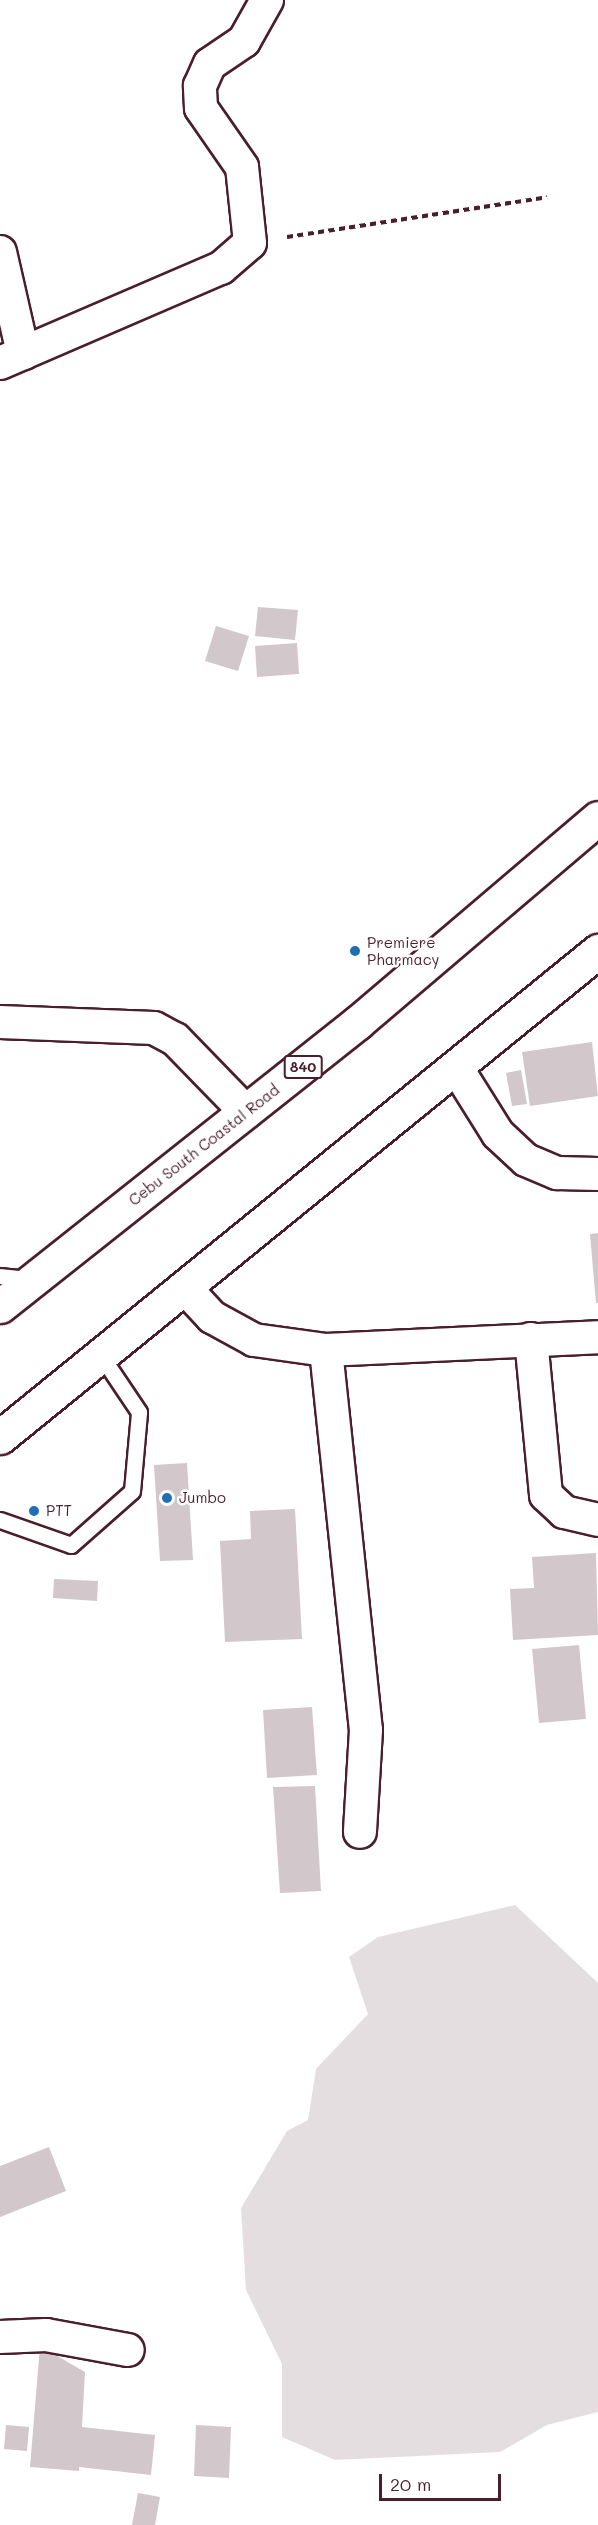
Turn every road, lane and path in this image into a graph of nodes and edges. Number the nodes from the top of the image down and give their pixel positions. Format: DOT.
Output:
graph roads {
  1 [pos="267,0"];
  2 [pos="547,197"];
  3 [pos="250,243"];
  4 [pos="0,252"];
  5 [pos="11,358"];
  6 [pos="598,818"];
  7 [pos="598,951"];
  8 [pos="0,1022"];
  9 [pos="456,1067"];
  10 [pos="246,1112"];
  11 [pos="598,1174"];
  12 [pos="0,1276"];
  13 [pos="33,1280"];
  14 [pos="186,1289"];
  15 [pos="0,1306"];
  16 [pos="598,1337"];
  17 [pos="531,1339"];
  18 [pos="326,1350"];
  19 [pos="102,1357"];
  20 [pos="0,1437"];
  21 [pos="0,1520"];
  22 [pos="598,1520"];
  23 [pos="360,1832"];
  24 [pos="0,2337"];
  25 [pos="128,2350"];
  1 -- 3 [label="street"];
  2 -- 3 [label="path"];
  3 -- 5 [label="street"];
  4 -- 5 [label="street"];
  6 -- 10 [label="highway, Cebu South Coastal Road / 840"];
  7 -- 9 [label="highway"];
  8 -- 10 [label="street"];
  9 -- 11 [label="street"];
  9 -- 14 [label="highway"];
  10 -- 13 [label="highway, Cebu South Coastal Road / 840"];
  12 -- 13 [label="lane"];
  13 -- 15 [label="highway, Cebu South Coastal Road / 840"];
  14 -- 18 [label="street"];
  14 -- 19 [label="highway"];
  16 -- 17 [label="street"];
  17 -- 18 [label="street"];
  17 -- 22 [label="street"];
  18 -- 23 [label="street"];
  19 -- 20 [label="highway"];
  19 -- 21 [label="lane"];
  24 -- 25 [label="street"];
}
